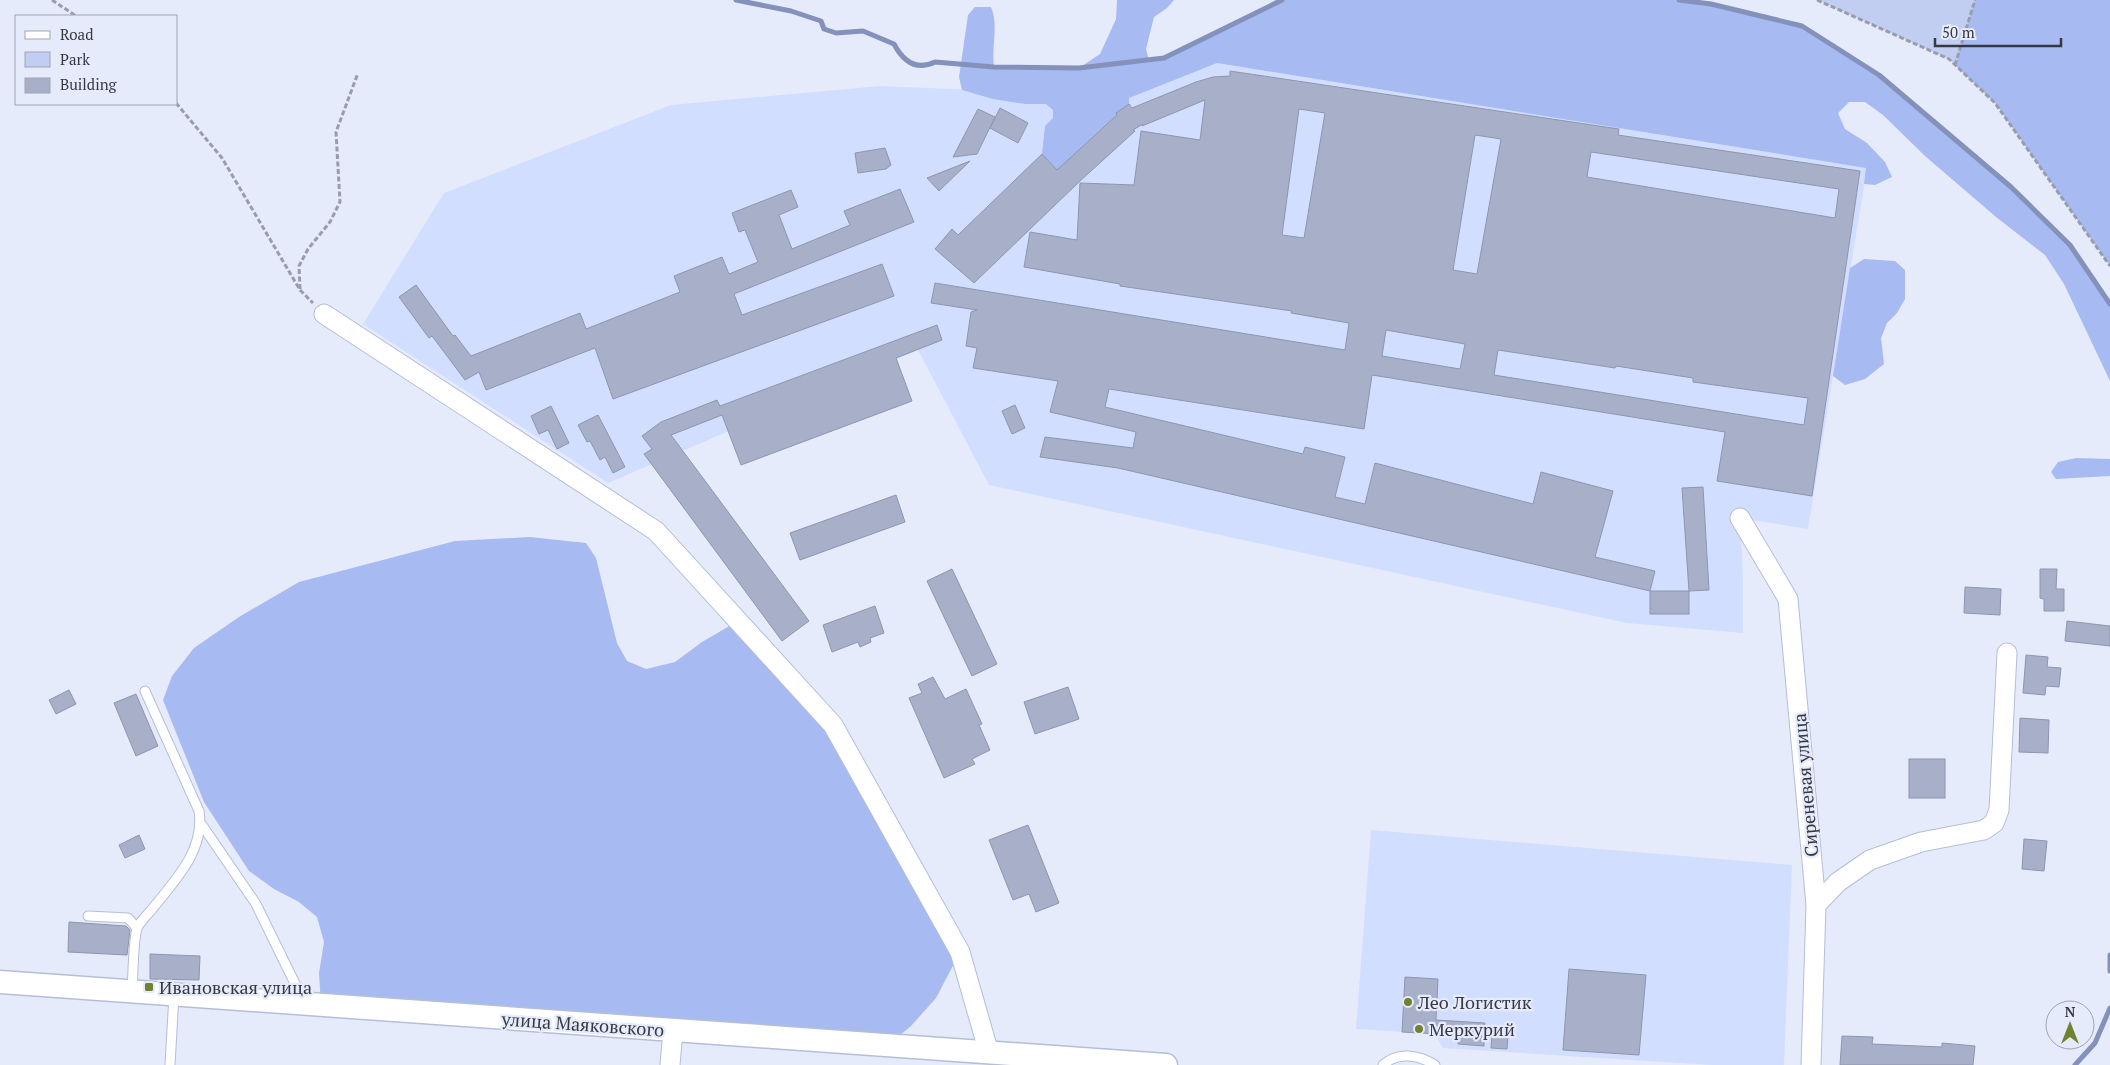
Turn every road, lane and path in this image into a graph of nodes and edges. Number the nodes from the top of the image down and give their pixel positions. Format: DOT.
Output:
graph roads {
  1 [pos="52,0"];
  2 [pos="1817,0"];
  3 [pos="1976,0"];
  4 [pos="74,15"];
  5 [pos="1955,65"];
  6 [pos="358,73"];
  7 [pos="178,105"];
  8 [pos="2110,266"];
  9 [pos="300,290"];
  10 [pos="324,314"];
  11 [pos="1740,518"];
  12 [pos="2007,653"];
  13 [pos="145,691"];
  14 [pos="202,825"];
  15 [pos="1816,905"];
  16 [pos="88,916"];
  17 [pos="137,928"];
  18 [pos="0,982"];
  19 [pos="132,992"];
  20 [pos="174,995"];
  21 [pos="305,1004"];
  22 [pos="673,1030"];
  23 [pos="989,1052"];
  24 [pos="170,1065"];
  25 [pos="670,1065"];
  26 [pos="1166,1065"];
  27 [pos="1383,1065"];
  28 [pos="1435,1065"];
  29 [pos="1811,1065"];
  1 -- 4 [label="path"];
  2 -- 5 [label="path"];
  3 -- 5 [label="path"];
  5 -- 8 [label="path"];
  6 -- 9 [label="path"];
  7 -- 9 [label="path"];
  9 -- 10 [label="path"];
  10 -- 23 [label="street"];
  11 -- 15 [label="street, Сиреневая улица"];
  12 -- 15 [label="street"];
  13 -- 14 [label="lane"];
  14 -- 17 [label="lane"];
  14 -- 21 [label="lane"];
  15 -- 29 [label="street, Сиреневая улица"];
  16 -- 17 [label="lane"];
  17 -- 19 [label="lane"];
  18 -- 19 [label="street, улица Маяковского"];
  19 -- 20 [label="street, улица Маяковского"];
  20 -- 21 [label="street, улица Маяковского"];
  20 -- 24 [label="lane"];
  21 -- 22 [label="street, улица Маяковского"];
  22 -- 23 [label="street, улица Маяковского"];
  22 -- 25 [label="street"];
  23 -- 26 [label="street, улица Маяковского"];
  27 -- 28 [label="lane"];
}
